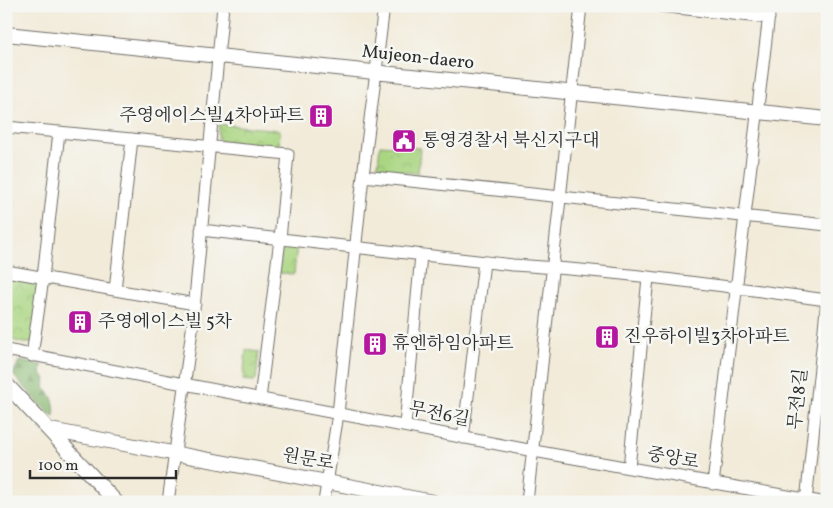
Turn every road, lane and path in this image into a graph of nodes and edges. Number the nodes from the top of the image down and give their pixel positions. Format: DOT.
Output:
graph roads {
  1 [pos="223,6"];
  2 [pos="384,6"];
  3 [pos="581,6"];
  4 [pos="658,6"];
  5 [pos="706,9"];
  6 [pos="770,12"];
  7 [pos="6,34"];
  8 [pos="218,56"];
  9 [pos="376,72"];
  10 [pos="572,93"];
  11 [pos="759,112"];
  12 [pos="827,119"];
  13 [pos="6,127"];
  14 [pos="59,132"];
  15 [pos="132,138"];
  16 [pos="210,147"];
  17 [pos="364,176"];
  18 [pos="560,196"];
  19 [pos="745,217"];
  20 [pos="827,225"];
  21 [pos="201,230"];
  22 [pos="280,239"];
  23 [pos="355,247"];
  24 [pos="421,255"];
  25 [pos="484,262"];
  26 [pos="552,267"];
  27 [pos="6,271"];
  28 [pos="43,278"];
  29 [pos="648,278"];
  30 [pos="737,287"];
  31 [pos="115,290"];
  32 [pos="827,300"];
  33 [pos="194,304"];
  34 [pos="6,350"];
  35 [pos="32,356"];
  36 [pos="6,384"];
  37 [pos="185,385"];
  38 [pos="260,399"];
  39 [pos="338,414"];
  40 [pos="405,426"];
  41 [pos="50,430"];
  42 [pos="463,438"];
  43 [pos="534,451"];
  44 [pos="175,454"];
  45 [pos="629,468"];
  46 [pos="328,482"];
  47 [pos="713,484"];
  48 [pos="806,501"];
  49 [pos="116,502"];
  50 [pos="168,502"];
  51 [pos="324,502"];
  52 [pos="433,502"];
  53 [pos="527,502"];
  54 [pos="821,502"];
  1 -- 8 [label="street"];
  2 -- 9 [label="street"];
  3 -- 10 [label="street"];
  4 -- 5 [label="street"];
  5 -- 6 [label="street"];
  6 -- 11 [label="street"];
  7 -- 8 [label="street, Mujeon-daero"];
  8 -- 9 [label="street, Mujeon-daero"];
  8 -- 16 [label="street"];
  9 -- 10 [label="street, Mujeon-daero"];
  9 -- 17 [label="street"];
  10 -- 11 [label="street, Mujeon-daero"];
  10 -- 18 [label="street"];
  11 -- 12 [label="street, Mujeon-daero"];
  11 -- 19 [label="street"];
  13 -- 14 [label="street"];
  14 -- 15 [label="street"];
  14 -- 28 [label="street"];
  15 -- 16 [label="street"];
  15 -- 31 [label="street"];
  16 -- 21 [label="street"];
  16 -- 22 [label="street"];
  17 -- 18 [label="street"];
  17 -- 23 [label="street"];
  18 -- 19 [label="street"];
  18 -- 26 [label="street"];
  19 -- 20 [label="street"];
  19 -- 30 [label="street"];
  21 -- 22 [label="street"];
  21 -- 33 [label="street"];
  22 -- 23 [label="street"];
  22 -- 38 [label="street"];
  23 -- 24 [label="street"];
  23 -- 39 [label="street"];
  24 -- 25 [label="street"];
  24 -- 40 [label="street"];
  25 -- 26 [label="street"];
  25 -- 42 [label="street"];
  26 -- 29 [label="street, 무전8길"];
  26 -- 43 [label="street"];
  27 -- 28 [label="street"];
  28 -- 31 [label="street"];
  28 -- 35 [label="street"];
  29 -- 30 [label="street, 무전8길"];
  29 -- 45 [label="street"];
  30 -- 32 [label="street, 무전8길"];
  30 -- 47 [label="street"];
  31 -- 33 [label="street"];
  32 -- 48 [label="street, 무전8길"];
  33 -- 37 [label="street"];
  34 -- 35 [label="street, 무전6길"];
  35 -- 37 [label="street, 무전6길"];
  36 -- 41 [label="street"];
  37 -- 38 [label="street, 무전6길"];
  37 -- 44 [label="street"];
  38 -- 39 [label="street, 무전6길"];
  39 -- 40 [label="street, 무전6길"];
  39 -- 46 [label="street"];
  40 -- 42 [label="street, 무전6길"];
  41 -- 44 [label="street, 원문로"];
  41 -- 49 [label="street"];
  42 -- 43 [label="street, 무전6길"];
  43 -- 45 [label="street, 중앙로"];
  43 -- 53 [label="street"];
  44 -- 46 [label="street, 원문로"];
  44 -- 50 [label="street"];
  45 -- 47 [label="street, 중앙로"];
  46 -- 51 [label="street"];
  46 -- 52 [label="street, 원문로"];
  47 -- 48 [label="street, 중앙로"];
  48 -- 54 [label="street, 중앙로"];
}
